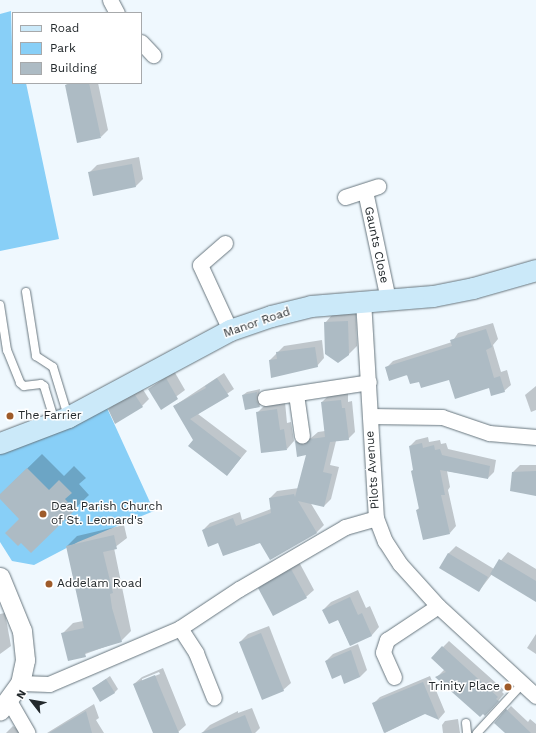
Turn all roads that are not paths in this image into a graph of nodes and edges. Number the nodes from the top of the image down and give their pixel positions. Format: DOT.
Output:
graph roads {
  1 [pos="110,0"];
  2 [pos="116,12"];
  3 [pos="142,43"];
  4 [pos="153,55"];
  5 [pos="345,197"];
  6 [pos="225,243"];
  7 [pos="536,270"];
  8 [pos="26,292"];
  9 [pos="388,299"];
  10 [pos="363,300"];
  11 [pos="0,305"];
  12 [pos="230,330"];
  13 [pos="369,382"];
  14 [pos="296,394"];
  15 [pos="265,398"];
  16 [pos="370,416"];
  17 [pos="62,420"];
  18 [pos="302,436"];
  19 [pos="536,437"];
  20 [pos="0,443"];
  21 [pos="376,518"];
  22 [pos="0,577"];
  23 [pos="438,606"];
  24 [pos="180,628"];
  25 [pos="394,677"];
  26 [pos="20,683"];
  27 [pos="522,684"];
  28 [pos="536,696"];
  29 [pos="214,698"];
  30 [pos="4,705"];
  31 [pos="466,723"];
  32 [pos="28,733"];
  33 [pos="467,733"];
  34 [pos="477,733"];
  1 -- 2 [label="street"];
  3 -- 4 [label="street"];
  5 -- 9 [label="street, Gaunts Close"];
  6 -- 12 [label="street"];
  7 -- 9 [label="main road, Manor Road"];
  8 -- 17 [label="lane"];
  9 -- 10 [label="main road, Manor Road"];
  10 -- 12 [label="main road, Manor Road"];
  10 -- 13 [label="street, Pilots Avenue"];
  11 -- 17 [label="lane"];
  12 -- 17 [label="main road, Manor Road"];
  13 -- 14 [label="street"];
  13 -- 16 [label="street, Pilots Avenue"];
  14 -- 15 [label="street"];
  14 -- 18 [label="street"];
  16 -- 19 [label="street"];
  16 -- 21 [label="street, Pilots Avenue"];
  17 -- 20 [label="main road, Manor Road"];
  21 -- 23 [label="street, Pilots Avenue"];
  21 -- 24 [label="street"];
  22 -- 26 [label="street"];
  23 -- 25 [label="street"];
  23 -- 27 [label="street, Pilots Avenue"];
  24 -- 26 [label="street"];
  24 -- 29 [label="street"];
  26 -- 30 [label="street"];
  27 -- 28 [label="street, Pilots Avenue"];
  27 -- 34 [label="lane"];
  30 -- 32 [label="street"];
  31 -- 33 [label="lane"];
}
